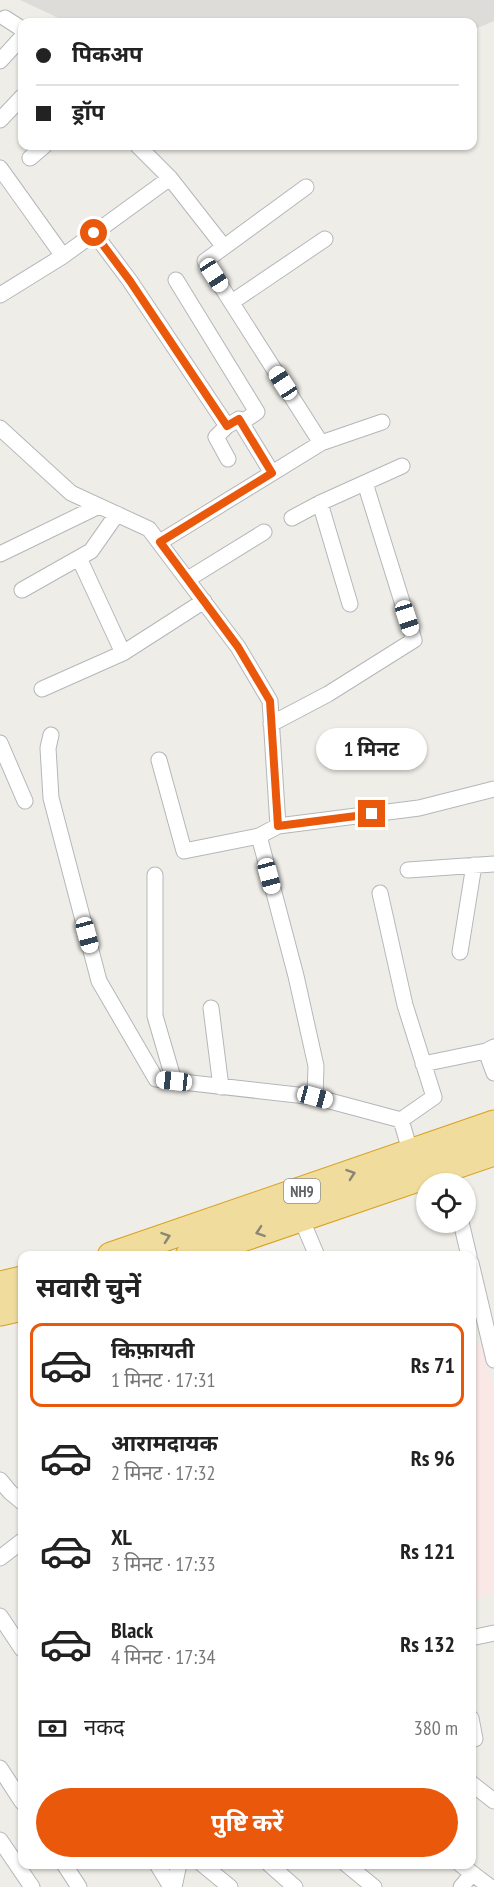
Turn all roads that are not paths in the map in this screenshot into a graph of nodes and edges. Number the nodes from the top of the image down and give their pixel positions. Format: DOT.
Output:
graph roads {
  1 [pos="5,18"];
  2 [pos="18,26"];
  3 [pos="18,41"];
  4 [pos="0,61"];
  5 [pos="18,101"];
  6 [pos="0,120"];
  7 [pos="39,150"];
  8 [pos="142,150"];
  9 [pos="30,158"];
  10 [pos="0,168"];
  11 [pos="170,178"];
  12 [pos="306,187"];
  13 [pos="94,233"];
  14 [pos="325,239"];
  15 [pos="224,247"];
  16 [pos="63,256"];
  17 [pos="176,280"];
  18 [pos="0,295"];
  19 [pos="232,302"];
  20 [pos="382,422"];
  21 [pos="234,425"];
  22 [pos="0,428"];
  23 [pos="321,443"];
  24 [pos="228,459"];
  25 [pos="402,466"];
  26 [pos="272,473"];
  27 [pos="365,483"];
  28 [pos="320,503"];
  29 [pos="99,506"];
  30 [pos="117,514"];
  31 [pos="292,518"];
  32 [pos="264,532"];
  33 [pos="160,542"];
  34 [pos="0,554"];
  35 [pos="79,558"];
  36 [pos="188,579"];
  37 [pos="22,590"];
  38 [pos="204,601"];
  39 [pos="350,604"];
  40 [pos="123,653"];
  41 [pos="42,689"];
  42 [pos="271,724"];
  43 [pos="51,735"];
  44 [pos="0,743"];
  45 [pos="159,760"];
  46 [pos="494,789"];
  47 [pos="25,801"];
  48 [pos="278,826"];
  49 [pos="259,836"];
  50 [pos="494,864"];
  51 [pos="474,865"];
  52 [pos="408,870"];
  53 [pos="155,875"];
  54 [pos="380,893"];
  55 [pos="460,952"];
  56 [pos="211,1008"];
  57 [pos="490,1049"];
  58 [pos="423,1064"];
  59 [pos="494,1072"];
  60 [pos="174,1081"];
  61 [pos="221,1087"];
  62 [pos="315,1097"];
  63 [pos="400,1120"];
  64 [pos="494,1125"];
  65 [pos="494,1152"];
  66 [pos="411,1154"];
  67 [pos="455,1173"];
  68 [pos="416,1185"];
  69 [pos="301,1218"];
  70 [pos="464,1233"];
  71 [pos="126,1251"];
  72 [pos="204,1251"];
  73 [pos="315,1251"];
  74 [pos="468,1251"];
  75 [pos="476,1280"];
  76 [pos="18,1281"];
  77 [pos="0,1285"];
  78 [pos="18,1308"];
  79 [pos="0,1312"];
  80 [pos="491,1333"];
  81 [pos="494,1360"];
  82 [pos="0,1480"];
  83 [pos="18,1499"];
  84 [pos="18,1544"];
  85 [pos="0,1558"];
  86 [pos="0,1616"];
  87 [pos="13,1633"];
  88 [pos="494,1633"];
  89 [pos="476,1637"];
  90 [pos="18,1642"];
  91 [pos="0,1644"];
  92 [pos="0,1768"];
  93 [pos="476,1787"];
  94 [pos="18,1796"];
  95 [pos="494,1801"];
  96 [pos="0,1840"];
  97 [pos="18,1866"];
  98 [pos="20,1869"];
  99 [pos="67,1869"];
  100 [pos="160,1869"];
  101 [pos="178,1869"];
  102 [pos="211,1869"];
  103 [pos="275,1869"];
  104 [pos="352,1869"];
  105 [pos="466,1869"];
  106 [pos="32,1887"];
  107 [pos="79,1887"];
  108 [pos="173,1887"];
  109 [pos="230,1887"];
  110 [pos="295,1887"];
  111 [pos="374,1887"];
  112 [pos="461,1887"];
  113 [pos="490,1887"];
  1 -- 2 [label="street"];
  3 -- 4 [label="street"];
  5 -- 6 [label="street"];
  7 -- 9 [label="street"];
  8 -- 11 [label="street"];
  10 -- 16 [label="street"];
  11 -- 13 [label="street"];
  11 -- 15 [label="street"];
  12 -- 15 [label="street"];
  13 -- 16 [label="street"];
  13 -- 21 [label="street"];
  14 -- 19 [label="street"];
  15 -- 19 [label="street"];
  16 -- 18 [label="street"];
  17 -- 21 [label="street"];
  19 -- 23 [label="street"];
  20 -- 23 [label="street"];
  21 -- 24 [label="street"];
  21 -- 26 [label="street"];
  22 -- 29 [label="street"];
  23 -- 26 [label="street"];
  25 -- 27 [label="street"];
  26 -- 33 [label="street"];
  27 -- 28 [label="street"];
  27 -- 42 [label="street"];
  28 -- 31 [label="street"];
  28 -- 39 [label="street"];
  29 -- 30 [label="street"];
  29 -- 34 [label="street"];
  30 -- 33 [label="street"];
  30 -- 35 [label="street"];
  32 -- 36 [label="street"];
  33 -- 36 [label="street"];
  35 -- 37 [label="street"];
  35 -- 40 [label="street"];
  36 -- 38 [label="street"];
  38 -- 40 [label="street"];
  38 -- 42 [label="street"];
  40 -- 41 [label="street"];
  42 -- 48 [label="street"];
  43 -- 60 [label="street"];
  44 -- 47 [label="street"];
  45 -- 49 [label="street"];
  46 -- 48 [label="street"];
  48 -- 49 [label="street"];
  49 -- 62 [label="street"];
  50 -- 51 [label="street"];
  51 -- 52 [label="street"];
  51 -- 55 [label="street"];
  53 -- 60 [label="street"];
  54 -- 58 [label="street"];
  56 -- 61 [label="street"];
  57 -- 58 [label="street"];
  57 -- 59 [label="street"];
  58 -- 63 [label="street"];
  60 -- 61 [label="street"];
  61 -- 62 [label="street"];
  62 -- 63 [label="street"];
  63 -- 66 [label="street"];
  64 -- 66 [label="highway, NH9"];
  65 -- 67 [label="highway, NH9"];
  71 -- 66 [label="highway, NH9, one-way"];
  68 -- 69 [label="highway, NH9"];
  69 -- 72 [label="highway, NH9, one-way"];
  69 -- 73 [label="street"];
  70 -- 74 [label="street"];
  75 -- 80 [label="street"];
  76 -- 77 [label="highway"];
  78 -- 79 [label="highway"];
  80 -- 81 [label="street"];
  82 -- 83 [label="street"];
  84 -- 85 [label="street"];
  86 -- 87 [label="street"];
  87 -- 90 [label="street"];
  87 -- 91 [label="street"];
  88 -- 89 [label="street"];
  92 -- 94 [label="street"];
  93 -- 95 [label="street"];
  96 -- 97 [label="street"];
  98 -- 106 [label="street"];
  99 -- 107 [label="street"];
  100 -- 108 [label="street"];
  101 -- 108 [label="street"];
  102 -- 109 [label="street"];
  103 -- 110 [label="street"];
  104 -- 111 [label="street"];
  105 -- 112 [label="street"];
  105 -- 113 [label="street"];
}
